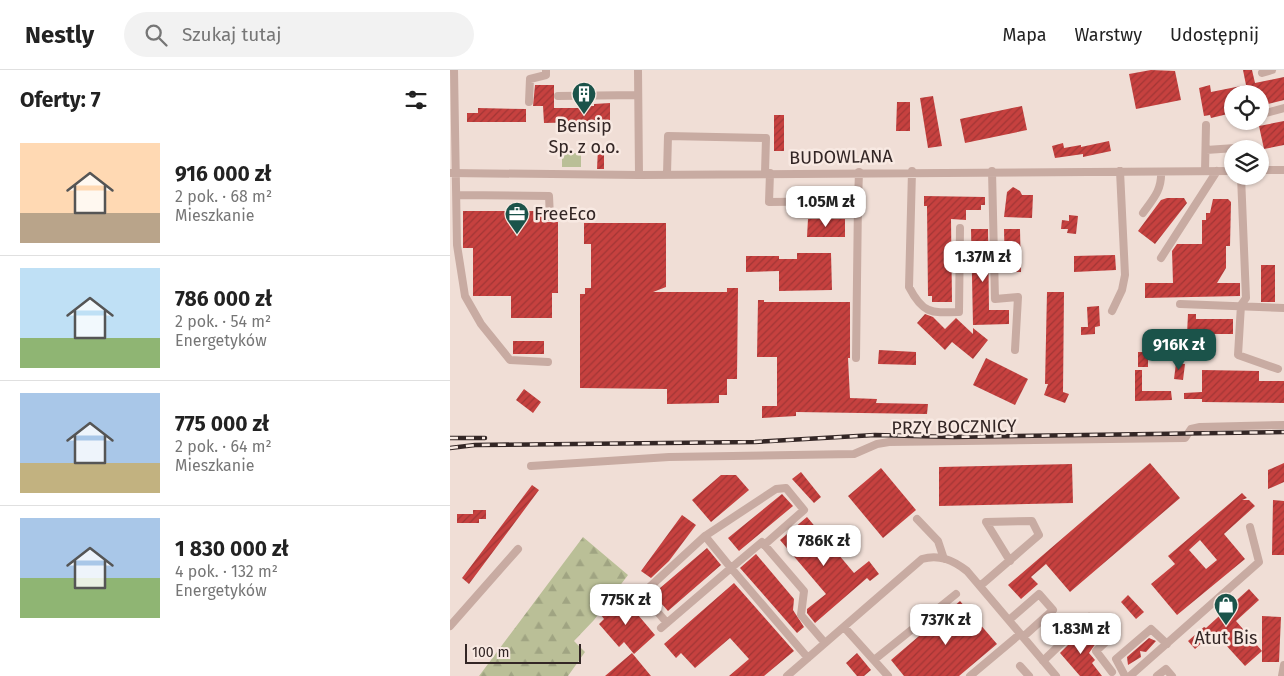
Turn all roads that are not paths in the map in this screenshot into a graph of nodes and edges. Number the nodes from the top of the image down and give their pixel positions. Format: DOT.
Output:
graph roads {
  1 [pos="454,70"];
  2 [pos="546,70"];
  3 [pos="638,70"];
  4 [pos="1272,70"];
  5 [pos="1262,73"];
  6 [pos="638,95"];
  7 [pos="558,96"];
  8 [pos="529,102"];
  9 [pos="1284,108"];
  10 [pos="1269,112"];
  11 [pos="1206,124"];
  12 [pos="1224,149"];
  13 [pos="1206,150"];
  14 [pos="1269,170"];
  15 [pos="1284,170"];
  16 [pos="912,171"];
  17 [pos="992,171"];
  18 [pos="1120,171"];
  19 [pos="1205,171"];
  20 [pos="1217,171"];
  21 [pos="1224,171"];
  22 [pos="859,172"];
  23 [pos="1161,172"];
  24 [pos="453,173"];
  25 [pos="768,173"];
  26 [pos="639,174"];
  27 [pos="667,174"];
  28 [pos="1240,185"];
  29 [pos="458,196"];
  30 [pos="858,201"];
  31 [pos="1143,213"];
  32 [pos="550,217"];
  33 [pos="960,228"];
  34 [pos="1161,258"];
  35 [pos="1180,304"];
  36 [pos="1241,305"];
  37 [pos="1284,308"];
  38 [pos="1112,311"];
  39 [pos="1015,350"];
  40 [pos="856,358"];
  41 [pos="548,362"];
  42 [pos="1278,369"];
  43 [pos="1284,425"];
  44 [pos="531,466"];
  45 [pos="917,519"];
  46 [pos="1250,527"];
  47 [pos="705,536"];
  48 [pos="764,545"];
  49 [pos="518,549"];
  50 [pos="944,559"];
  51 [pos="1010,561"];
  52 [pos="731,568"];
  53 [pos="980,586"];
  54 [pos="956,594"];
  55 [pos="1009,620"];
  56 [pos="450,626"];
  57 [pos="844,627"];
  58 [pos="1021,635"];
  59 [pos="825,643"];
  60 [pos="1167,644"];
  61 [pos="808,658"];
  62 [pos="874,660"];
  63 [pos="1043,661"];
  64 [pos="1284,665"];
  65 [pos="1020,666"];
  66 [pos="1112,672"];
  67 [pos="787,676"];
  68 [pos="888,676"];
  69 [pos="970,676"];
  70 [pos="1028,676"];
  71 [pos="1056,676"];
  72 [pos="1125,676"];
  73 [pos="1130,676"];
  74 [pos="1158,676"];
  75 [pos="1172,676"];
  76 [pos="1282,676"];
  1 -- 24 [label="street"];
  2 -- 8 [label="street"];
  3 -- 6 [label="street"];
  4 -- 5 [label="street"];
  6 -- 7 [label="street"];
  6 -- 26 [label="street"];
  9 -- 10 [label="street"];
  11 -- 13 [label="street"];
  12 -- 13 [label="street"];
  13 -- 19 [label="street"];
  14 -- 15 [label="street"];
  16 -- 17 [label="street, BUDOWLANA"];
  16 -- 22 [label="street, BUDOWLANA"];
  16 -- 33 [label="street"];
  17 -- 18 [label="street, BUDOWLANA"];
  17 -- 39 [label="street"];
  18 -- 23 [label="street, BUDOWLANA"];
  18 -- 38 [label="street"];
  19 -- 20 [label="street, BUDOWLANA"];
  19 -- 23 [label="street, BUDOWLANA"];
  20 -- 21 [label="street, BUDOWLANA"];
  20 -- 34 [label="street"];
  22 -- 25 [label="street, BUDOWLANA"];
  22 -- 30 [label="street"];
  23 -- 31 [label="street"];
  24 -- 26 [label="street, BUDOWLANA"];
  24 -- 29 [label="street"];
  25 -- 27 [label="street, BUDOWLANA"];
  25 -- 27 [label="street"];
  25 -- 30 [label="street"];
  26 -- 27 [label="street, BUDOWLANA"];
  28 -- 36 [label="street"];
  29 -- 32 [label="street"];
  29 -- 41 [label="street"];
  30 -- 40 [label="street"];
  35 -- 36 [label="street"];
  36 -- 37 [label="street"];
  36 -- 42 [label="street"];
  43 -- 44 [label="street, PRZY BOCZNICY"];
  45 -- 50 [label="street"];
  46 -- 60 [label="street"];
  47 -- 48 [label="street"];
  47 -- 52 [label="street"];
  47 -- 52 [label="street"];
  48 -- 52 [label="street"];
  48 -- 59 [label="street"];
  49 -- 56 [label="street"];
  50 -- 53 [label="street"];
  50 -- 57 [label="street"];
  51 -- 51 [label="street"];
  51 -- 53 [label="street"];
  52 -- 61 [label="street"];
  53 -- 55 [label="street"];
  54 -- 62 [label="street"];
  55 -- 58 [label="street"];
  55 -- 58 [label="street"];
  57 -- 59 [label="street"];
  57 -- 62 [label="street"];
  58 -- 63 [label="street"];
  58 -- 69 [label="street"];
  59 -- 61 [label="street"];
  60 -- 72 [label="street"];
  60 -- 73 [label="street"];
  61 -- 67 [label="street"];
  62 -- 68 [label="street"];
  63 -- 66 [label="street"];
  63 -- 71 [label="street"];
  64 -- 76 [label="street"];
  65 -- 70 [label="street"];
  74 -- 75 [label="street"];
}
